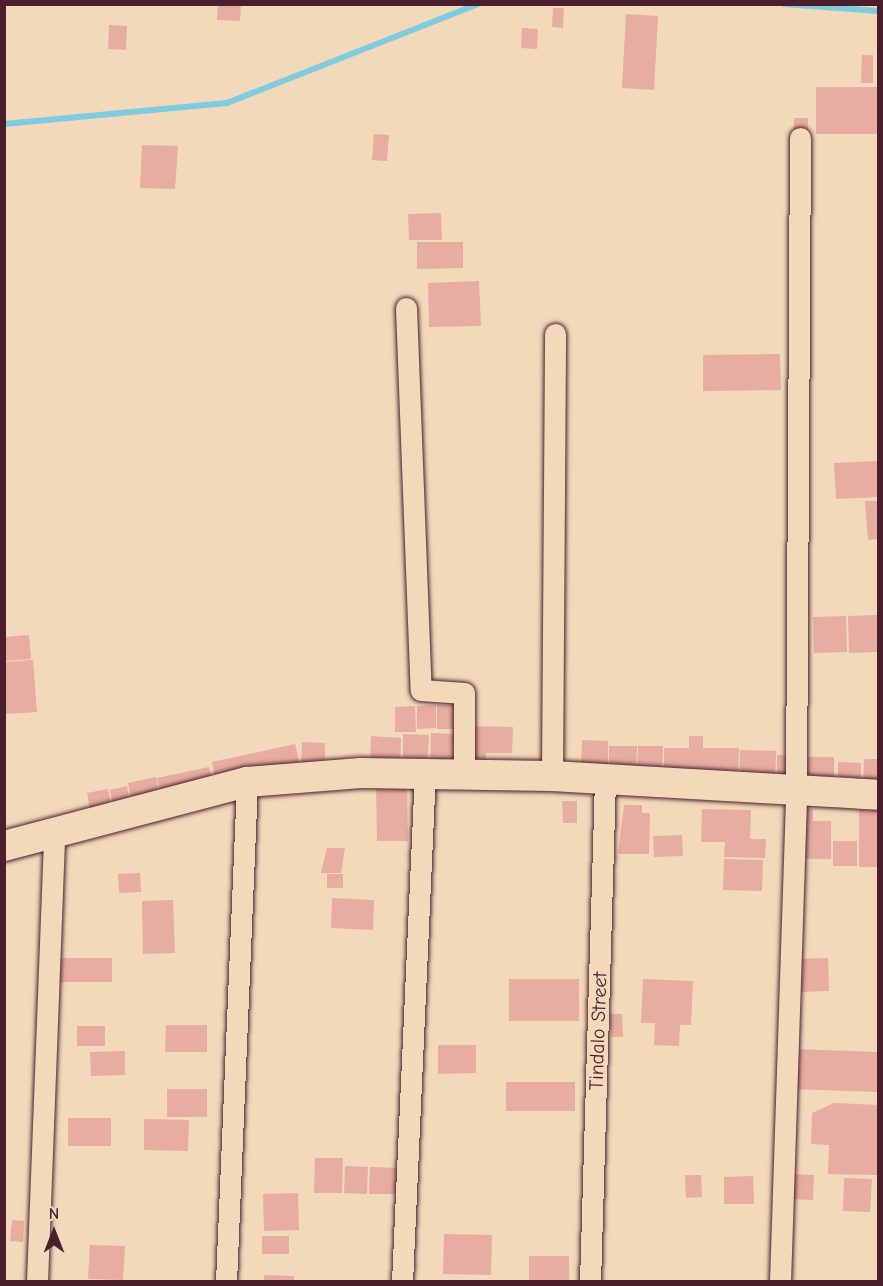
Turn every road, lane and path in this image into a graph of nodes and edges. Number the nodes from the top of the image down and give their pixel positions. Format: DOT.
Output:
graph roads {
  1 [pos="800,138"];
  2 [pos="406,308"];
  3 [pos="555,334"];
  4 [pos="425,772"];
  5 [pos="464,773"];
  6 [pos="552,776"];
  7 [pos="605,781"];
  8 [pos="247,782"];
  9 [pos="796,791"];
  10 [pos="879,795"];
  11 [pos="54,831"];
  12 [pos="4,846"];
  13 [pos="37,1281"];
  14 [pos="226,1281"];
  15 [pos="402,1281"];
  16 [pos="590,1281"];
  17 [pos="780,1281"];
  1 -- 9 [label="street"];
  2 -- 5 [label="street"];
  3 -- 6 [label="street"];
  4 -- 5 [label="street"];
  4 -- 8 [label="street"];
  4 -- 15 [label="street"];
  5 -- 6 [label="street"];
  6 -- 7 [label="street"];
  7 -- 9 [label="street"];
  7 -- 16 [label="street, Tindalo Street"];
  8 -- 11 [label="street"];
  8 -- 14 [label="street"];
  9 -- 10 [label="street"];
  9 -- 17 [label="street"];
  11 -- 12 [label="street"];
  11 -- 13 [label="street"];
}
